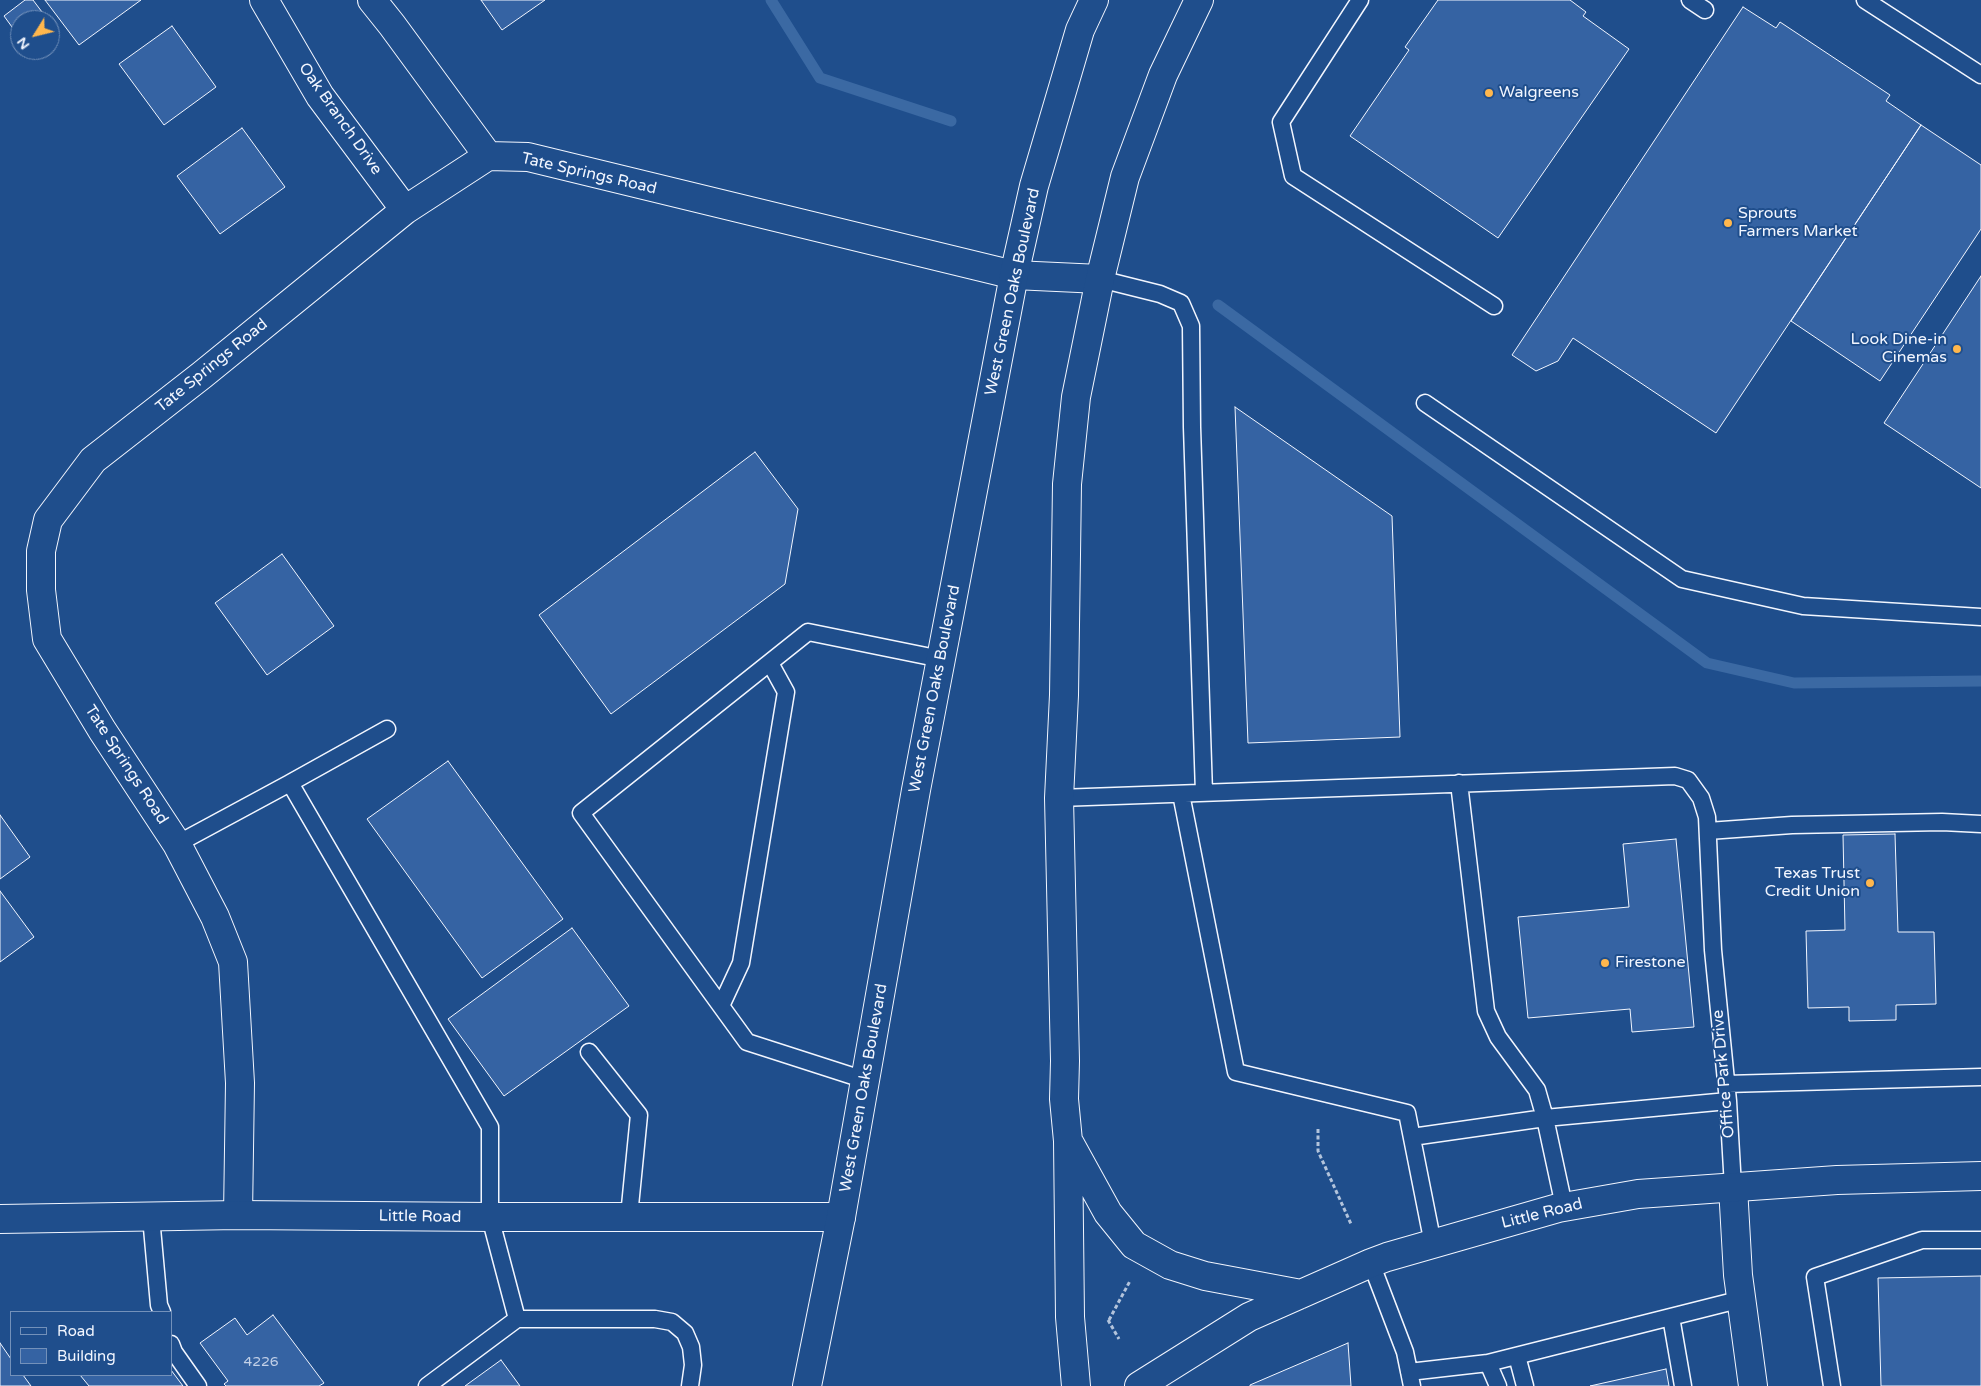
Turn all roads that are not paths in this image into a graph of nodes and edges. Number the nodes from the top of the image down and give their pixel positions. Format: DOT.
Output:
graph roads {
  1 [pos="264,0"];
  2 [pos="372,0"];
  3 [pos="1094,0"];
  4 [pos="1199,0"];
  5 [pos="1360,0"];
  6 [pos="1690,0"];
  7 [pos="1865,0"];
  8 [pos="1705,10"];
  9 [pos="1981,75"];
  10 [pos="488,156"];
  11 [pos="405,210"];
  12 [pos="1014,275"];
  13 [pos="1100,279"];
  14 [pos="1494,306"];
  15 [pos="1425,403"];
  16 [pos="1981,617"];
  17 [pos="941,659"];
  18 [pos="770,663"];
  19 [pos="387,729"];
  20 [pos="290,783"];
  21 [pos="1459,784"];
  22 [pos="1204,793"];
  23 [pos="1182,794"];
  24 [pos="1059,798"];
  25 [pos="1981,824"];
  26 [pos="1708,831"];
  27 [pos="177,844"];
  28 [pos="721,1006"];
  29 [pos="589,1052"];
  30 [pos="1981,1077"];
  31 [pos="865,1080"];
  32 [pos="1726,1084"];
  33 [pos="1728,1101"];
  34 [pos="1545,1118"];
  35 [pos="1412,1138"];
  36 [pos="1068,1141"];
  37 [pos="1981,1176"];
  38 [pos="1733,1187"];
  39 [pos="1564,1206"];
  40 [pos="238,1215"];
  41 [pos="151,1216"];
  42 [pos="629,1216"];
  43 [pos="490,1217"];
  44 [pos="841,1217"];
  45 [pos="0,1219"];
  46 [pos="1981,1240"];
  47 [pos="1433,1244"];
  48 [pos="1371,1263"];
  49 [pos="1301,1294"];
  50 [pos="1742,1299"];
  51 [pos="162,1311"];
  52 [pos="1671,1317"];
  53 [pos="517,1319"];
  54 [pos="172,1347"];
  55 [pos="1517,1356"];
  56 [pos="1488,1363"];
  57 [pos="1410,1379"];
  58 [pos="198,1386"];
  59 [pos="427,1386"];
  60 [pos="690,1386"];
  61 [pos="807,1386"];
  62 [pos="1076,1386"];
  63 [pos="1139,1386"];
  64 [pos="1498,1386"];
  65 [pos="1525,1386"];
  66 [pos="1683,1386"];
  67 [pos="1753,1386"];
  68 [pos="1832,1386"];
  1 -- 11 [label="main road, Oak Branch Drive"];
  2 -- 10 [label="main road"];
  3 -- 12 [label="main road, West Green Oaks Boulevard"];
  4 -- 13 [label="main road"];
  5 -- 14 [label="lane"];
  6 -- 8 [label="lane"];
  7 -- 9 [label="lane"];
  10 -- 11 [label="main road, Tate Springs Road"];
  10 -- 12 [label="main road, Tate Springs Road"];
  11 -- 27 [label="main road, Tate Springs Road"];
  12 -- 13 [label="main road, Tate Springs Road"];
  12 -- 17 [label="main road, West Green Oaks Boulevard"];
  13 -- 22 [label="lane"];
  13 -- 24 [label="main road"];
  15 -- 16 [label="lane"];
  17 -- 18 [label="lane"];
  17 -- 31 [label="main road, West Green Oaks Boulevard"];
  18 -- 28 [label="lane"];
  18 -- 28 [label="lane"];
  19 -- 20 [label="lane"];
  20 -- 27 [label="lane"];
  20 -- 43 [label="lane"];
  21 -- 22 [label="lane"];
  21 -- 26 [label="lane, Office Park Drive"];
  21 -- 34 [label="lane"];
  22 -- 23 [label="lane"];
  23 -- 24 [label="lane"];
  23 -- 35 [label="lane"];
  24 -- 36 [label="main road"];
  25 -- 26 [label="lane"];
  26 -- 32 [label="lane, Office Park Drive"];
  27 -- 40 [label="main road, Tate Springs Road"];
  28 -- 31 [label="lane"];
  29 -- 42 [label="lane"];
  30 -- 32 [label="lane"];
  31 -- 44 [label="main road, West Green Oaks Boulevard"];
  32 -- 33 [label="lane, Office Park Drive"];
  33 -- 34 [label="lane"];
  33 -- 38 [label="lane, Office Park Drive"];
  34 -- 35 [label="lane"];
  34 -- 39 [label="lane"];
  35 -- 47 [label="lane"];
  36 -- 49 [label="main road"];
  36 -- 62 [label="main road"];
  37 -- 38 [label="main road, Little Road"];
  38 -- 39 [label="main road, Little Road"];
  38 -- 50 [label="main road, Office Park Drive"];
  39 -- 47 [label="main road, Little Road"];
  40 -- 41 [label="main road, Little Road"];
  40 -- 43 [label="main road, Little Road"];
  41 -- 45 [label="main road, Little Road"];
  41 -- 51 [label="lane"];
  42 -- 43 [label="main road, Little Road"];
  42 -- 44 [label="main road, Little Road"];
  43 -- 53 [label="lane"];
  44 -- 61 [label="main road, West Green Oaks Boulevard"];
  46 -- 68 [label="lane"];
  47 -- 48 [label="main road, Little Road"];
  48 -- 49 [label="main road, Little Road"];
  48 -- 57 [label="lane"];
  49 -- 63 [label="main road, Little Road"];
  50 -- 52 [label="lane"];
  50 -- 67 [label="main road, Office Park Drive"];
  52 -- 55 [label="lane"];
  52 -- 66 [label="lane"];
  53 -- 59 [label="lane"];
  53 -- 60 [label="lane"];
  54 -- 58 [label="lane"];
  55 -- 56 [label="lane"];
  55 -- 65 [label="lane"];
  56 -- 57 [label="lane"];
  56 -- 64 [label="lane"];
}
